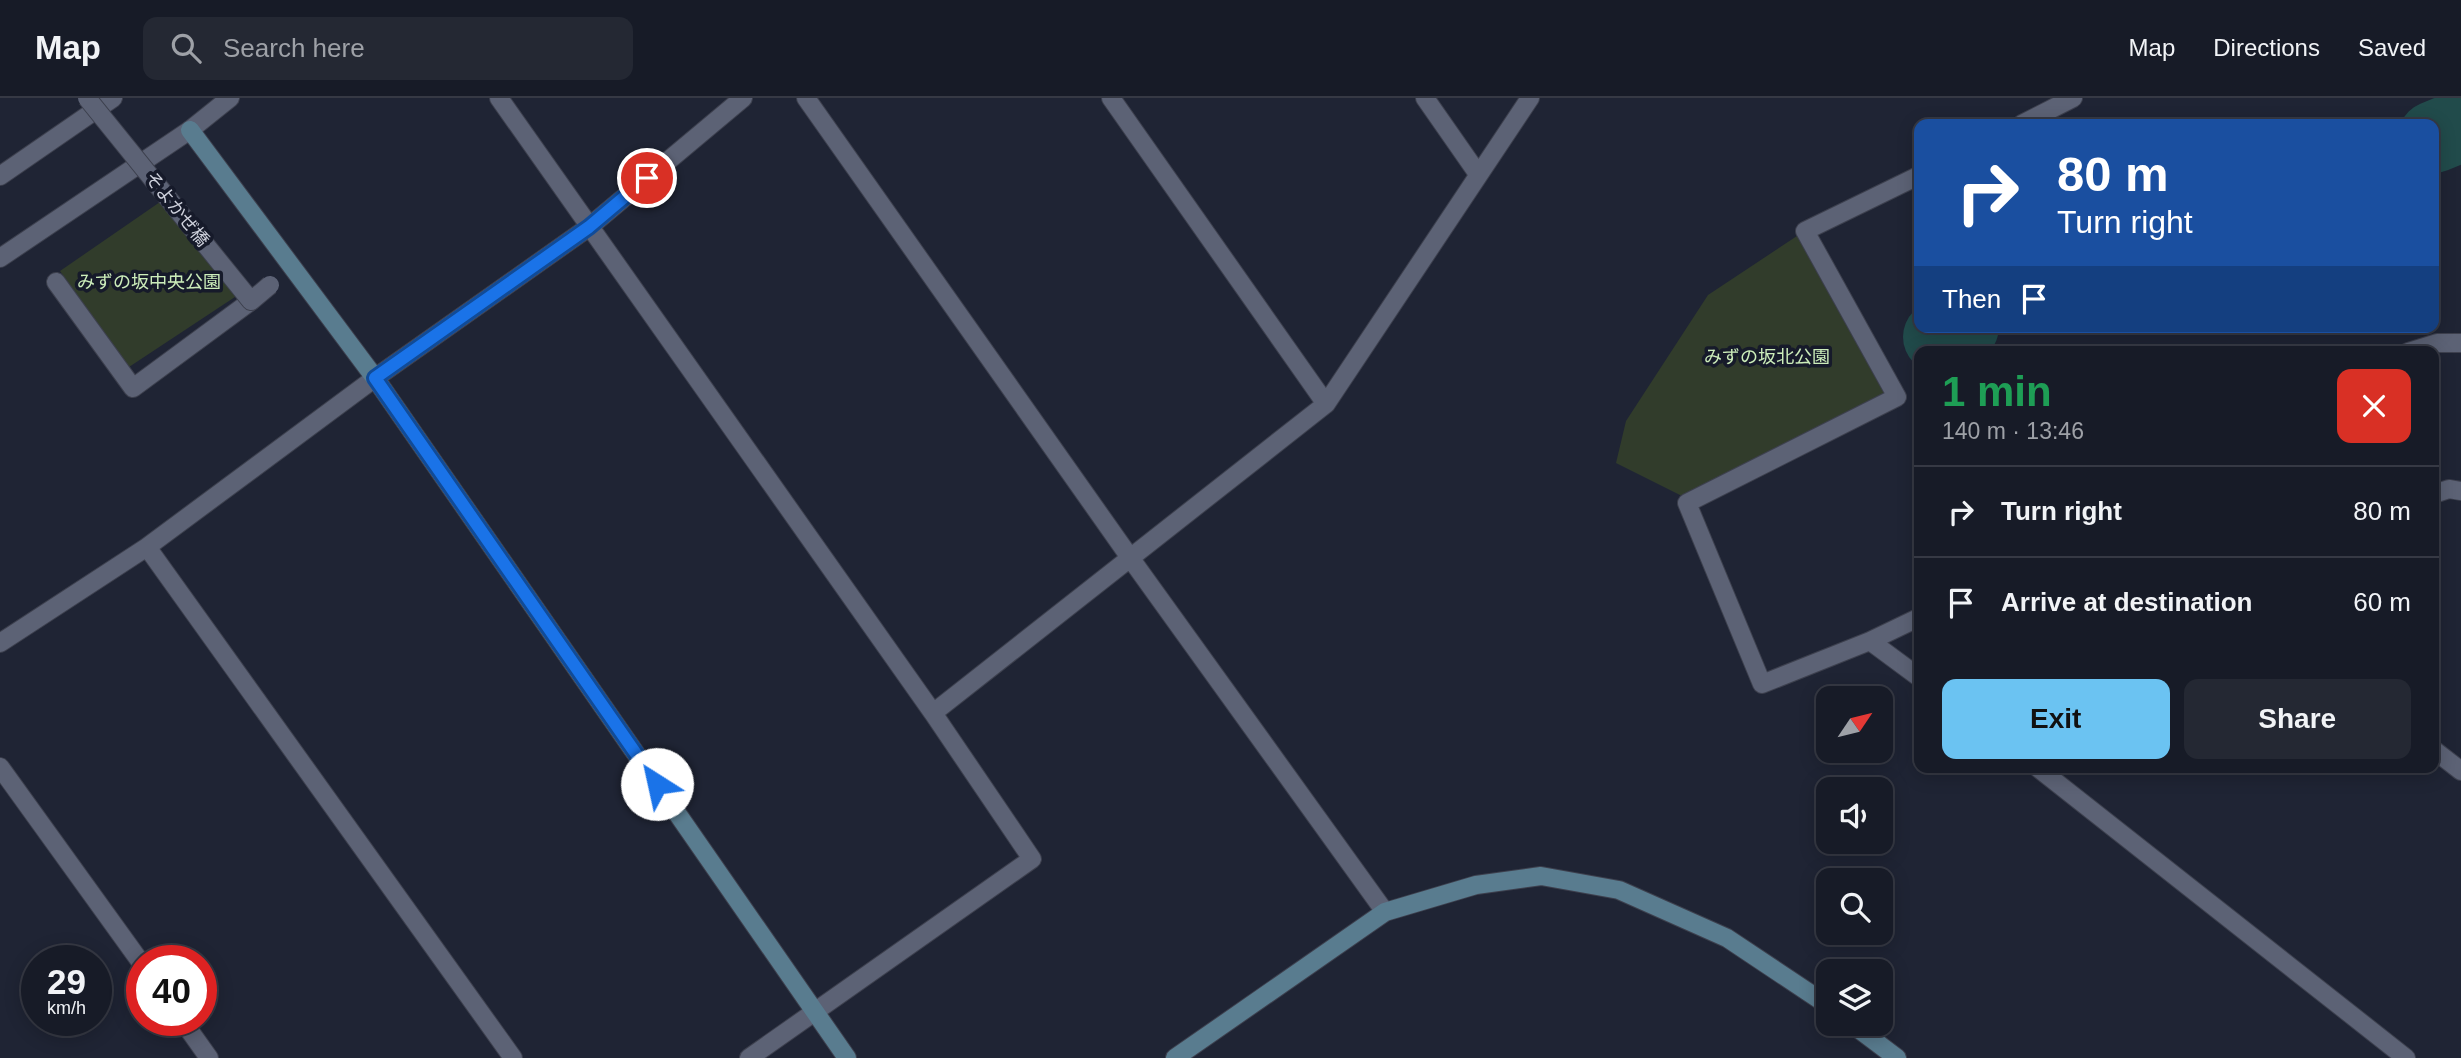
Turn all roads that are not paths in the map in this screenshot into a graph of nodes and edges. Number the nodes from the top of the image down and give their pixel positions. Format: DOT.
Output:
graph roads {
  1 [pos="87,98"];
  2 [pos="113,98"];
  3 [pos="230,98"];
  4 [pos="499,98"];
  5 [pos="743,98"];
  6 [pos="806,98"];
  7 [pos="1111,98"];
  8 [pos="1425,98"];
  9 [pos="1530,98"];
  10 [pos="2073,98"];
  11 [pos="2032,119"];
  12 [pos="190,130"];
  13 [pos="1478,174"];
  14 [pos="0,176"];
  15 [pos="1914,178"];
  16 [pos="589,227"];
  17 [pos="0,258"];
  18 [pos="56,282"];
  19 [pos="270,285"];
  20 [pos="251,301"];
  21 [pos="2461,343"];
  22 [pos="2427,346"];
  23 [pos="375,378"];
  24 [pos="1325,404"];
  25 [pos="2461,491"];
  26 [pos="2439,492"];
  27 [pos="147,547"];
  28 [pos="1131,559"];
  29 [pos="1914,620"];
  30 [pos="1870,641"];
  31 [pos="0,643"];
  32 [pos="1914,674"];
  33 [pos="933,713"];
  34 [pos="2439,754"];
  35 [pos="0,767"];
  36 [pos="2461,771"];
  37 [pos="2044,773"];
  38 [pos="1385,912"];
  39 [pos="128,945"];
  40 [pos="1816,997"];
  41 [pos="814,1009"];
  42 [pos="193,1036"];
  43 [pos="1868,1036"];
  44 [pos="209,1058"];
  45 [pos="513,1058"];
  46 [pos="748,1058"];
  47 [pos="847,1058"];
  48 [pos="1175,1058"];
  49 [pos="1897,1058"];
  50 [pos="2406,1058"];
  1 -- 20 [label="street, そよかぜ橋, bridge"];
  2 -- 14 [label="street"];
  3 -- 12 [label="street"];
  4 -- 16 [label="street"];
  5 -- 16 [label="street"];
  6 -- 28 [label="street"];
  7 -- 24 [label="street"];
  8 -- 13 [label="street"];
  9 -- 13 [label="street"];
  10 -- 11 [label="street"];
  12 -- 17 [label="street"];
  12 -- 23 [label="street"];
  13 -- 24 [label="street"];
  15 -- 30 [label="street"];
  16 -- 23 [label="street"];
  16 -- 33 [label="street"];
  18 -- 20 [label="street"];
  19 -- 20 [label="street, bridge"];
  21 -- 22 [label="street"];
  23 -- 27 [label="street"];
  23 -- 41 [label="street"];
  24 -- 28 [label="street"];
  25 -- 26 [label="street"];
  27 -- 31 [label="street"];
  27 -- 45 [label="street"];
  28 -- 33 [label="street"];
  28 -- 38 [label="street"];
  29 -- 30 [label="street"];
  30 -- 32 [label="street"];
  33 -- 41 [label="street"];
  34 -- 36 [label="street"];
  35 -- 39 [label="street"];
  37 -- 50 [label="street"];
  38 -- 40 [label="street"];
  38 -- 48 [label="street"];
  41 -- 46 [label="street"];
  41 -- 47 [label="street"];
  42 -- 44 [label="street"];
  43 -- 49 [label="street"];
}
